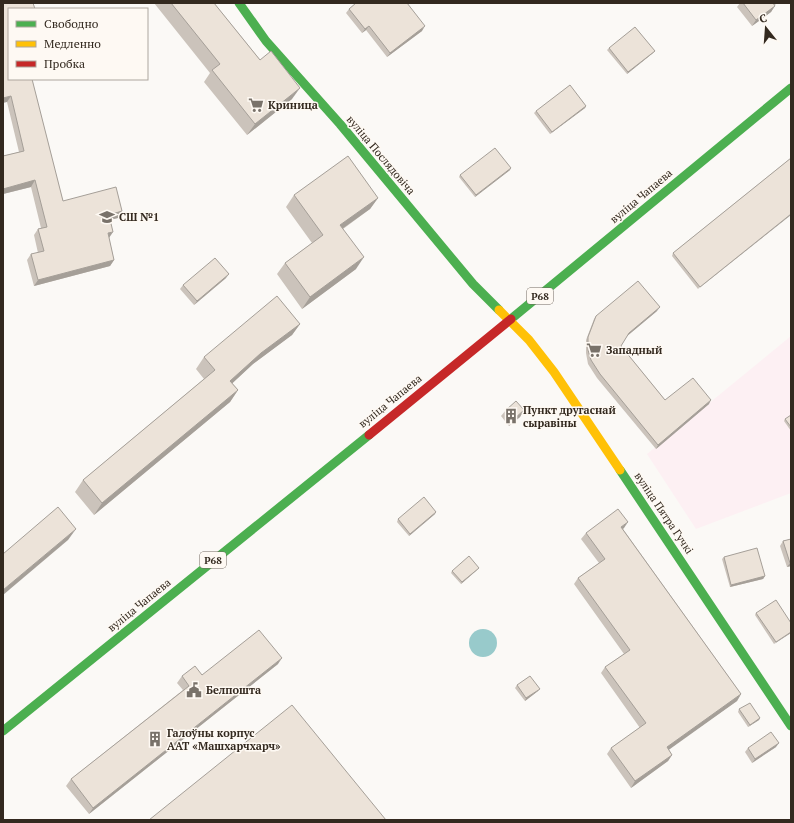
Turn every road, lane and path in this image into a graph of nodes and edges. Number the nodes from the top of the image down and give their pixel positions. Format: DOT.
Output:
graph roads {
  1 [pos="239,3"];
  2 [pos="791,88"];
  3 [pos="509,320"];
  4 [pos="791,726"];
  5 [pos="3,731"];
  1 -- 3 [label="main road, вуліца Послядовіча"];
  2 -- 3 [label="main road, вуліца Чапаева / Р68"];
  3 -- 4 [label="main road, вуліца Пятра Гучкі"];
  3 -- 5 [label="main road, вуліца Чапаева / Р68"];
}
